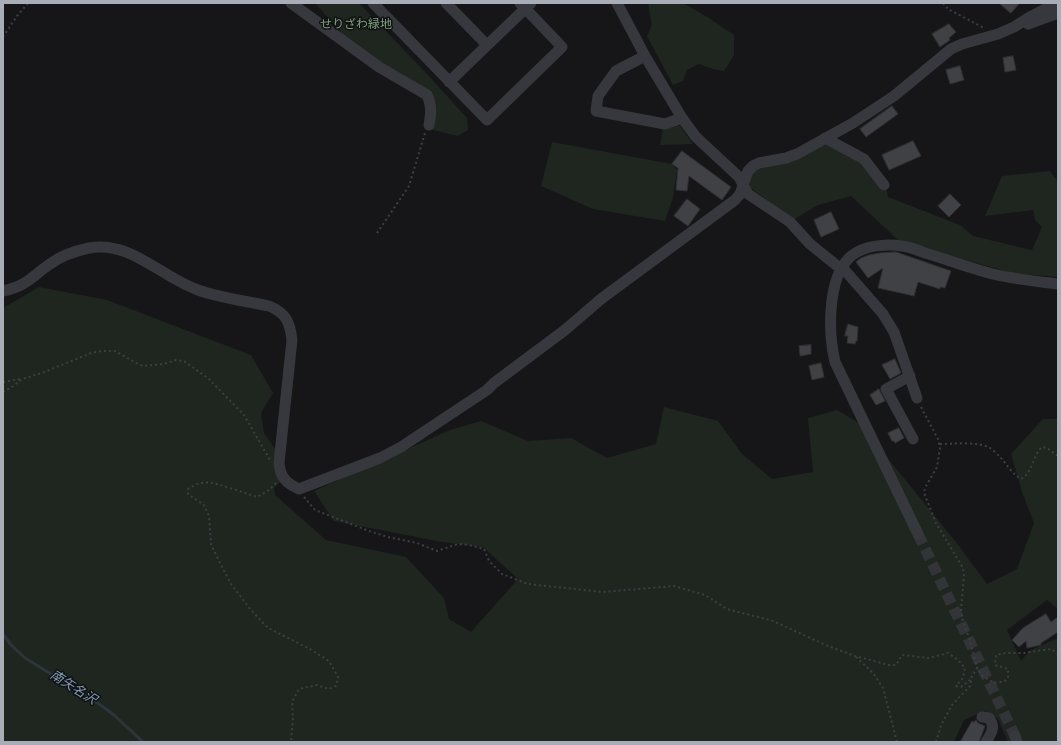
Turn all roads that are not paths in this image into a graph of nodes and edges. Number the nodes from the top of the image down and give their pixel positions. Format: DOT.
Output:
graph roads {
  1 [pos="291,3"];
  2 [pos="373,3"];
  3 [pos="446,3"];
  4 [pos="617,3"];
  5 [pos="1057,3"];
  6 [pos="525,5"];
  7 [pos="1058,13"];
  8 [pos="1018,24"];
  9 [pos="487,45"];
  10 [pos="645,56"];
  11 [pos="449,82"];
  12 [pos="682,118"];
  13 [pos="429,125"];
  14 [pos="825,138"];
  15 [pos="743,185"];
  16 [pos="884,185"];
  17 [pos="842,268"];
  18 [pos="1058,284"];
  19 [pos="3,291"];
  20 [pos="910,376"];
  21 [pos="917,398"];
  22 [pos="913,439"];
  23 [pos="918,534"];
  24 [pos="982,717"];
  25 [pos="987,741"];
  1 -- 13 [label="street"];
  2 -- 11 [label="street"];
  3 -- 9 [label="street"];
  4 -- 10 [label="street"];
  5 -- 8 [label="street"];
  6 -- 9 [label="street"];
  6 -- 11 [label="street"];
  7 -- 8 [label="street"];
  8 -- 14 [label="street"];
  9 -- 11 [label="street"];
  10 -- 12 [label="street"];
  10 -- 12 [label="street"];
  12 -- 15 [label="street"];
  14 -- 15 [label="street"];
  14 -- 16 [label="street"];
  15 -- 17 [label="street"];
  15 -- 19 [label="street"];
  17 -- 18 [label="street"];
  17 -- 20 [label="street"];
  17 -- 23 [label="street"];
  20 -- 21 [label="street"];
  20 -- 22 [label="street"];
  24 -- 25 [label="street"];
}
